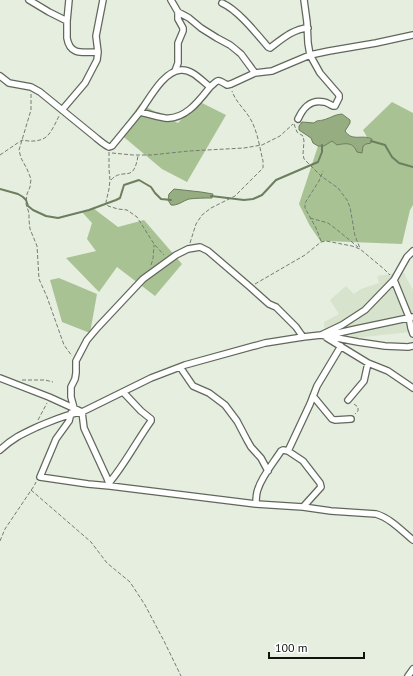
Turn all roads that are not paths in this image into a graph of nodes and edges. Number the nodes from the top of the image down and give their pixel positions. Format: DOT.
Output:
graph roads {
  1 [pos="29,0"];
  2 [pos="69,0"];
  3 [pos="103,0"];
  4 [pos="171,0"];
  5 [pos="304,0"];
  6 [pos="222,3"];
  7 [pos="178,12"];
  8 [pos="66,21"];
  9 [pos="308,28"];
  10 [pos="413,35"];
  11 [pos="98,52"];
  12 [pos="310,55"];
  13 [pos="175,71"];
  14 [pos="254,73"];
  15 [pos="0,76"];
  16 [pos="210,87"];
  17 [pos="62,110"];
  18 [pos="140,112"];
  19 [pos="298,119"];
  20 [pos="413,251"];
  21 [pos="394,280"];
  22 [pos="411,317"];
  23 [pos="413,334"];
  24 [pos="324,335"];
  25 [pos="302,337"];
  26 [pos="341,346"];
  27 [pos="413,346"];
  28 [pos="368,363"];
  29 [pos="180,367"];
  30 [pos="0,378"];
  31 [pos="413,388"];
  32 [pos="123,392"];
  33 [pos="313,396"];
  34 [pos="348,400"];
  35 [pos="72,411"];
  36 [pos="82,412"];
  37 [pos="351,419"];
  38 [pos="1,448"];
  39 [pos="288,451"];
  40 [pos="268,471"];
  41 [pos="110,484"];
  42 [pos="256,504"];
  43 [pos="303,507"];
  44 [pos="413,540"];
  45 [pos="413,669"];
  46 [pos="408,676"];
  1 -- 8 [label="street"];
  2 -- 8 [label="street"];
  3 -- 11 [label="street"];
  4 -- 7 [label="street"];
  5 -- 9 [label="street"];
  6 -- 9 [label="street"];
  7 -- 13 [label="street"];
  7 -- 14 [label="street"];
  8 -- 11 [label="street"];
  9 -- 12 [label="street"];
  10 -- 12 [label="street"];
  11 -- 17 [label="street"];
  12 -- 14 [label="street"];
  12 -- 19 [label="street"];
  13 -- 16 [label="street"];
  13 -- 18 [label="street"];
  14 -- 16 [label="street"];
  15 -- 17 [label="street"];
  16 -- 18 [label="street"];
  17 -- 18 [label="street"];
  20 -- 21 [label="street"];
  21 -- 22 [label="street"];
  21 -- 24 [label="street"];
  22 -- 23 [label="street"];
  22 -- 24 [label="street"];
  24 -- 25 [label="street"];
  24 -- 26 [label="street"];
  24 -- 27 [label="street"];
  25 -- 29 [label="street"];
  25 -- 35 [label="street"];
  26 -- 28 [label="street"];
  26 -- 33 [label="street"];
  28 -- 31 [label="street"];
  28 -- 34 [label="street"];
  29 -- 32 [label="street"];
  29 -- 40 [label="street"];
  30 -- 35 [label="street"];
  32 -- 36 [label="street"];
  32 -- 41 [label="street"];
  33 -- 37 [label="street"];
  33 -- 39 [label="street"];
  35 -- 36 [label="street"];
  35 -- 38 [label="street"];
  35 -- 41 [label="street"];
  36 -- 41 [label="street"];
  39 -- 40 [label="street"];
  39 -- 43 [label="street"];
  40 -- 42 [label="street"];
  41 -- 42 [label="street"];
  42 -- 43 [label="street"];
  43 -- 44 [label="street"];
  45 -- 46 [label="street"];
}
